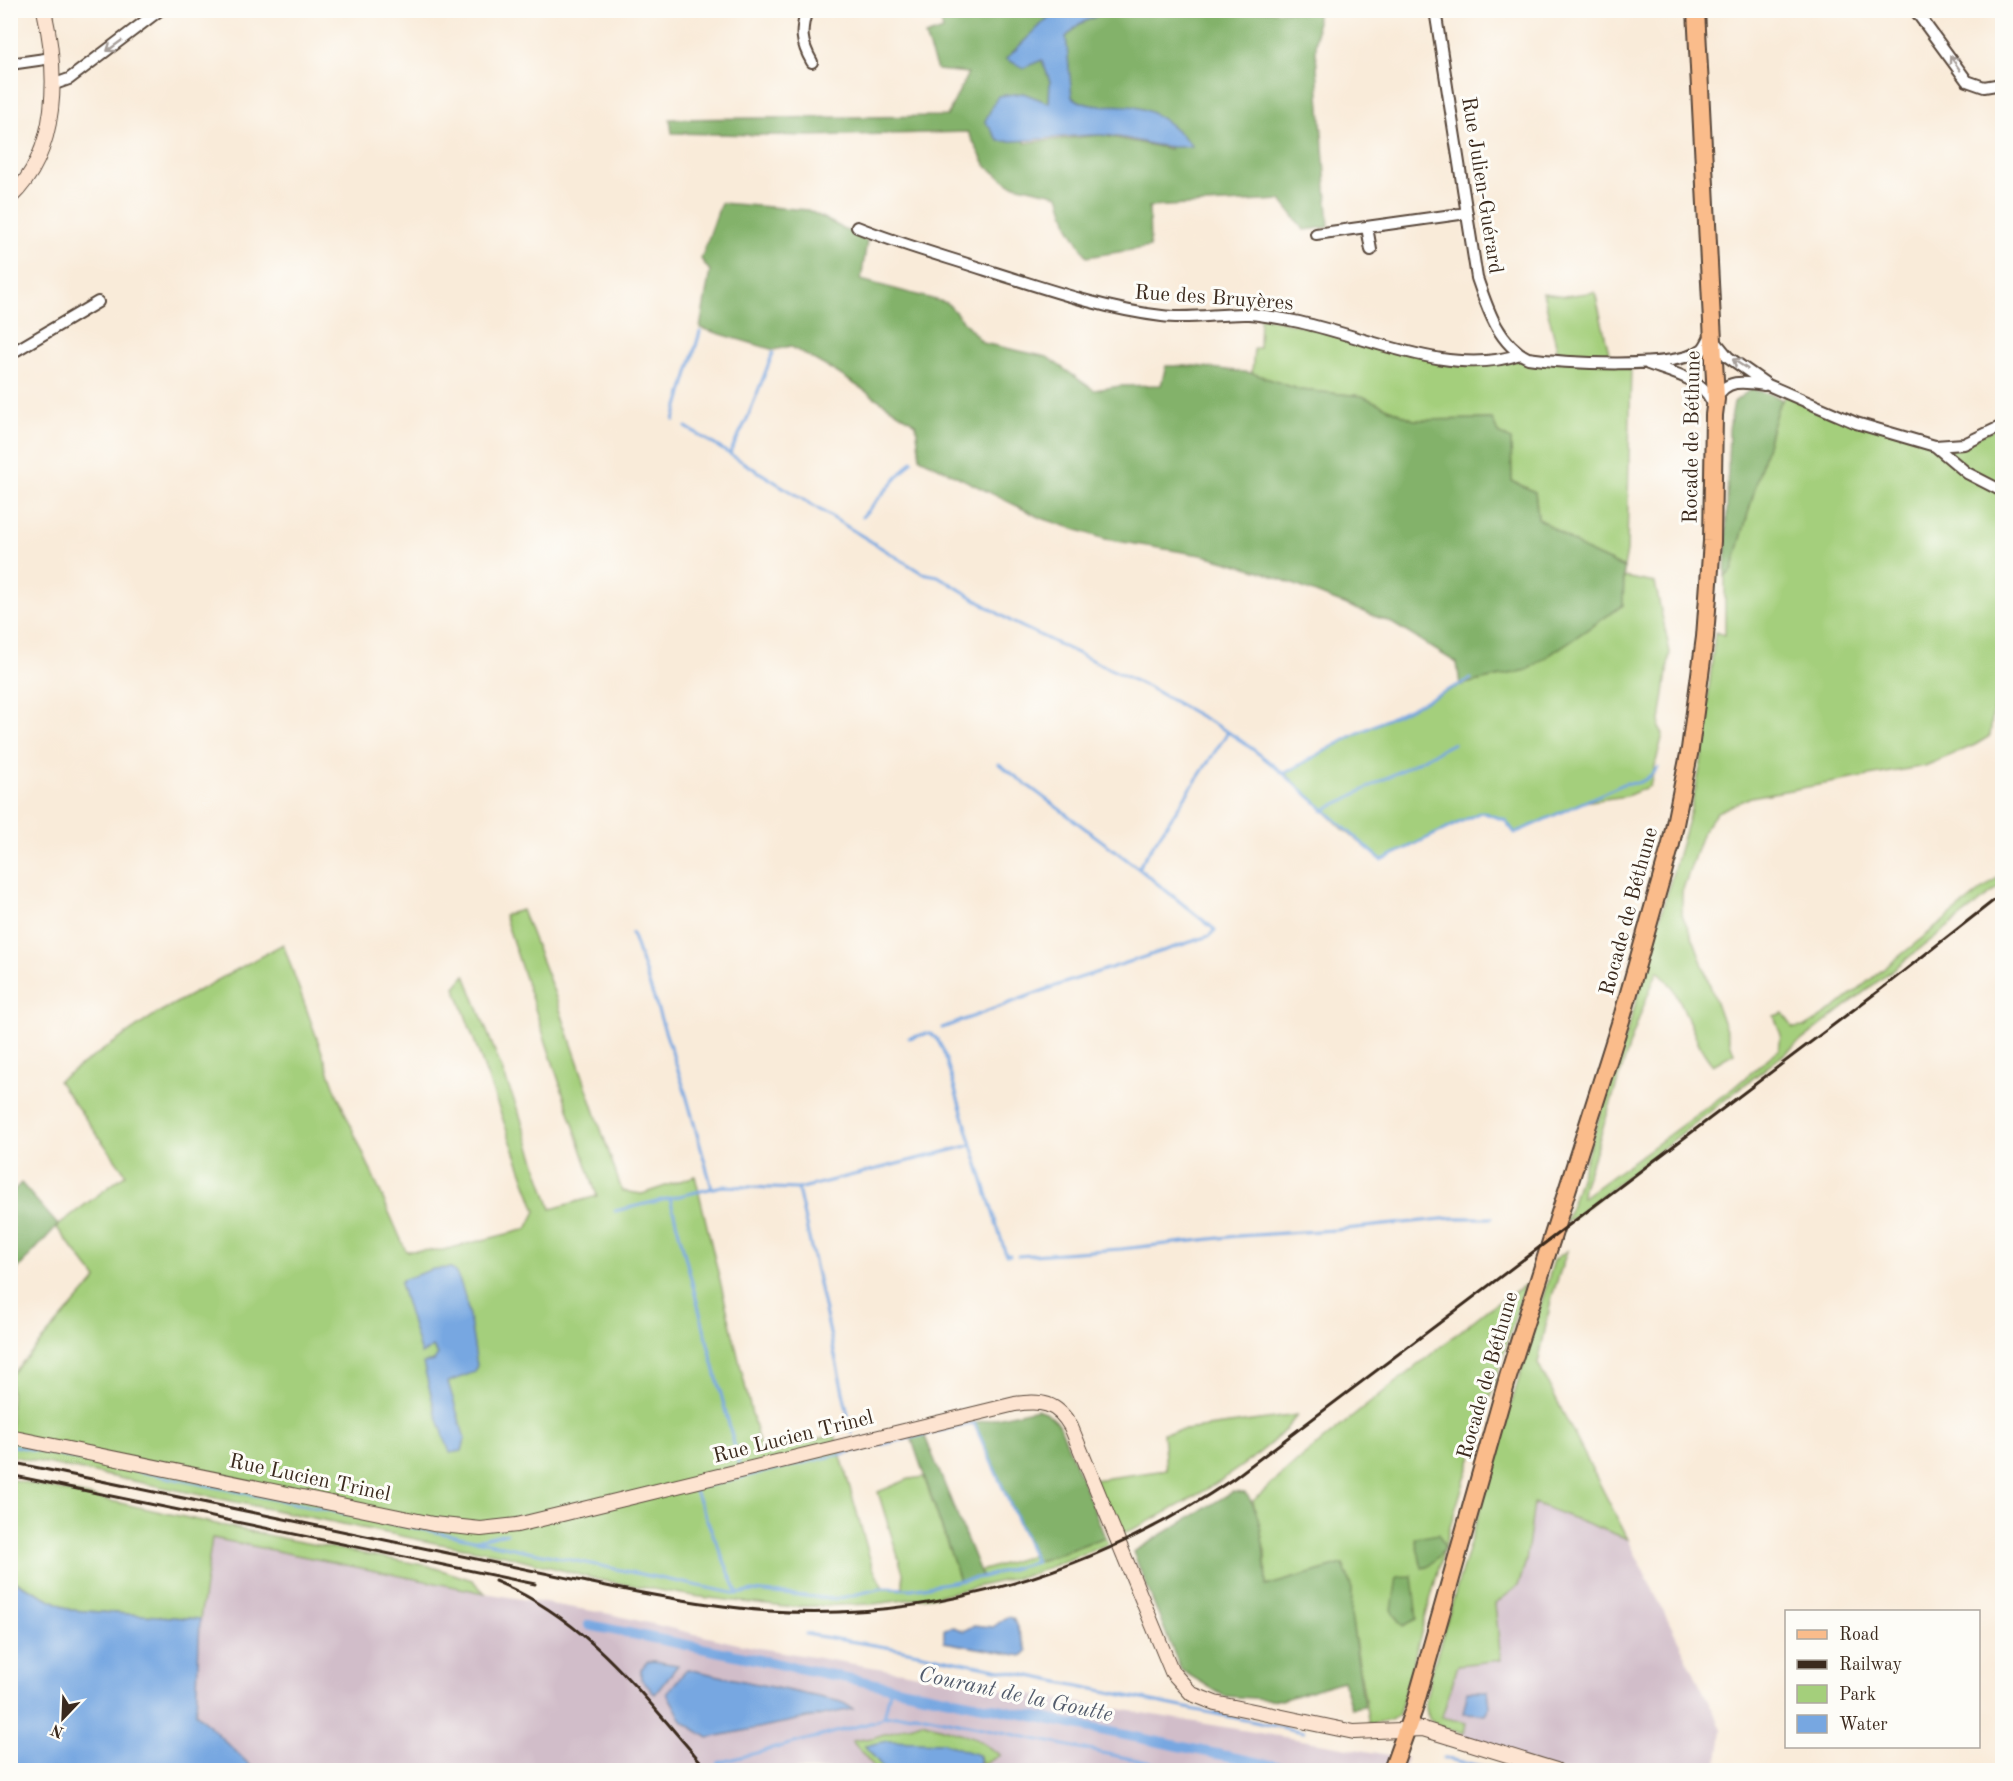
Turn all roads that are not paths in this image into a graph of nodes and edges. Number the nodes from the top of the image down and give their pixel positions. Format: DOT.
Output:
graph roads {
  1 [pos="44,10"];
  2 [pos="160,10"];
  3 [pos="807,10"];
  4 [pos="1435,10"];
  5 [pos="1697,10"];
  6 [pos="1916,10"];
  7 [pos="52,58"];
  8 [pos="812,62"];
  9 [pos="10,64"];
  10 [pos="2002,84"];
  11 [pos="52,85"];
  12 [pos="10,198"];
  13 [pos="1467,213"];
  14 [pos="857,227"];
  15 [pos="1367,227"];
  16 [pos="1316,234"];
  17 [pos="1371,250"];
  18 [pos="98,302"];
  19 [pos="1712,340"];
  20 [pos="10,354"];
  21 [pos="1520,354"];
  22 [pos="1645,363"];
  23 [pos="1767,385"];
  24 [pos="1714,405"];
  25 [pos="2002,426"];
  26 [pos="1935,446"];
  27 [pos="2002,490"];
  28 [pos="10,1437"];
  29 [pos="1407,1732"];
  30 [pos="1392,1770"];
  31 [pos="1556,1770"];
  1 -- 7 [label="street"];
  2 -- 11 [label="street, one-way"];
  3 -- 8 [label="street"];
  4 -- 13 [label="street, Rue Julien-Guérard"];
  5 -- 19 [label="main road, Rocade de Béthune"];
  10 -- 6 [label="street, one-way"];
  7 -- 9 [label="street"];
  7 -- 11 [label="street"];
  11 -- 12 [label="street"];
  13 -- 15 [label="street"];
  13 -- 21 [label="street, Rue Julien-Guérard"];
  14 -- 21 [label="street, Rue des Bruyères"];
  15 -- 16 [label="street"];
  15 -- 17 [label="street"];
  18 -- 20 [label="street"];
  19 -- 22 [label="street, Rue des Bruyères"];
  23 -- 19 [label="street, one-way"];
  19 -- 24 [label="main road, Rocade de Béthune"];
  21 -- 22 [label="street, Rue des Bruyères"];
  22 -- 24 [label="street, Rue des Bruyères"];
  23 -- 24 [label="street"];
  23 -- 26 [label="street"];
  24 -- 29 [label="main road, Rocade de Béthune"];
  25 -- 26 [label="street"];
  26 -- 27 [label="street"];
  28 -- 29 [label="street, Rue Lucien Trinel"];
  29 -- 30 [label="main road, Rocade de Béthune"];
  29 -- 31 [label="street, Rue Lucien Trinel"];
}
